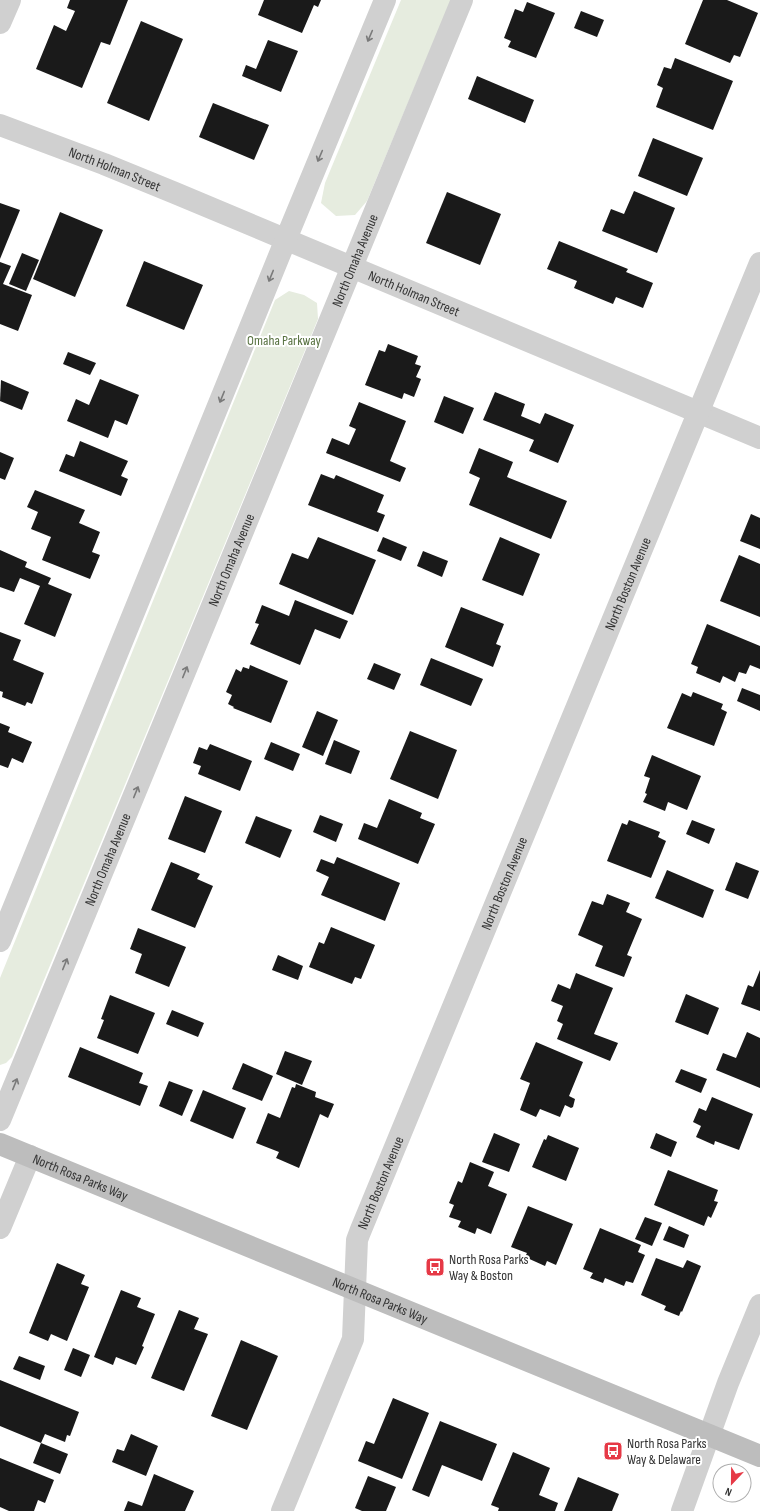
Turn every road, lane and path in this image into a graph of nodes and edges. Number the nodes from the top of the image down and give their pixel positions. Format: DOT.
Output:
graph roads {
  1 [pos="10,0"];
  2 [pos="385,0"];
  3 [pos="462,0"];
  4 [pos="0,23"];
  5 [pos="0,125"];
  6 [pos="286,239"];
  7 [pos="760,263"];
  8 [pos="352,267"];
  9 [pos="698,412"];
  10 [pos="760,438"];
  11 [pos="0,941"];
  12 [pos="0,1120"];
  13 [pos="0,1144"];
  14 [pos="30,1156"];
  15 [pos="0,1228"];
  16 [pos="355,1290"];
  17 [pos="760,1305"];
  18 [pos="709,1436"];
  19 [pos="760,1456"];
  20 [pos="282,1511"];
  21 [pos="682,1511"];
  1 -- 4 [label="street"];
  2 -- 6 [label="street, one-way"];
  3 -- 8 [label="street, North Omaha Avenue"];
  5 -- 6 [label="street, North Holman Street"];
  6 -- 8 [label="street, North Holman Street"];
  6 -- 11 [label="street, one-way"];
  7 -- 9 [label="street, North Boston Avenue"];
  8 -- 9 [label="street, North Holman Street"];
  12 -- 8 [label="street, North Omaha Avenue, one-way"];
  9 -- 10 [label="street, North Holman Street"];
  9 -- 16 [label="street, North Boston Avenue"];
  13 -- 14 [label="main road, North Rosa Parks Way"];
  14 -- 15 [label="street"];
  14 -- 16 [label="main road, North Rosa Parks Way"];
  16 -- 18 [label="main road, North Rosa Parks Way"];
  16 -- 20 [label="street, North Boston Avenue"];
  17 -- 18 [label="street"];
  18 -- 19 [label="main road, North Rosa Parks Way"];
  18 -- 21 [label="street"];
}
